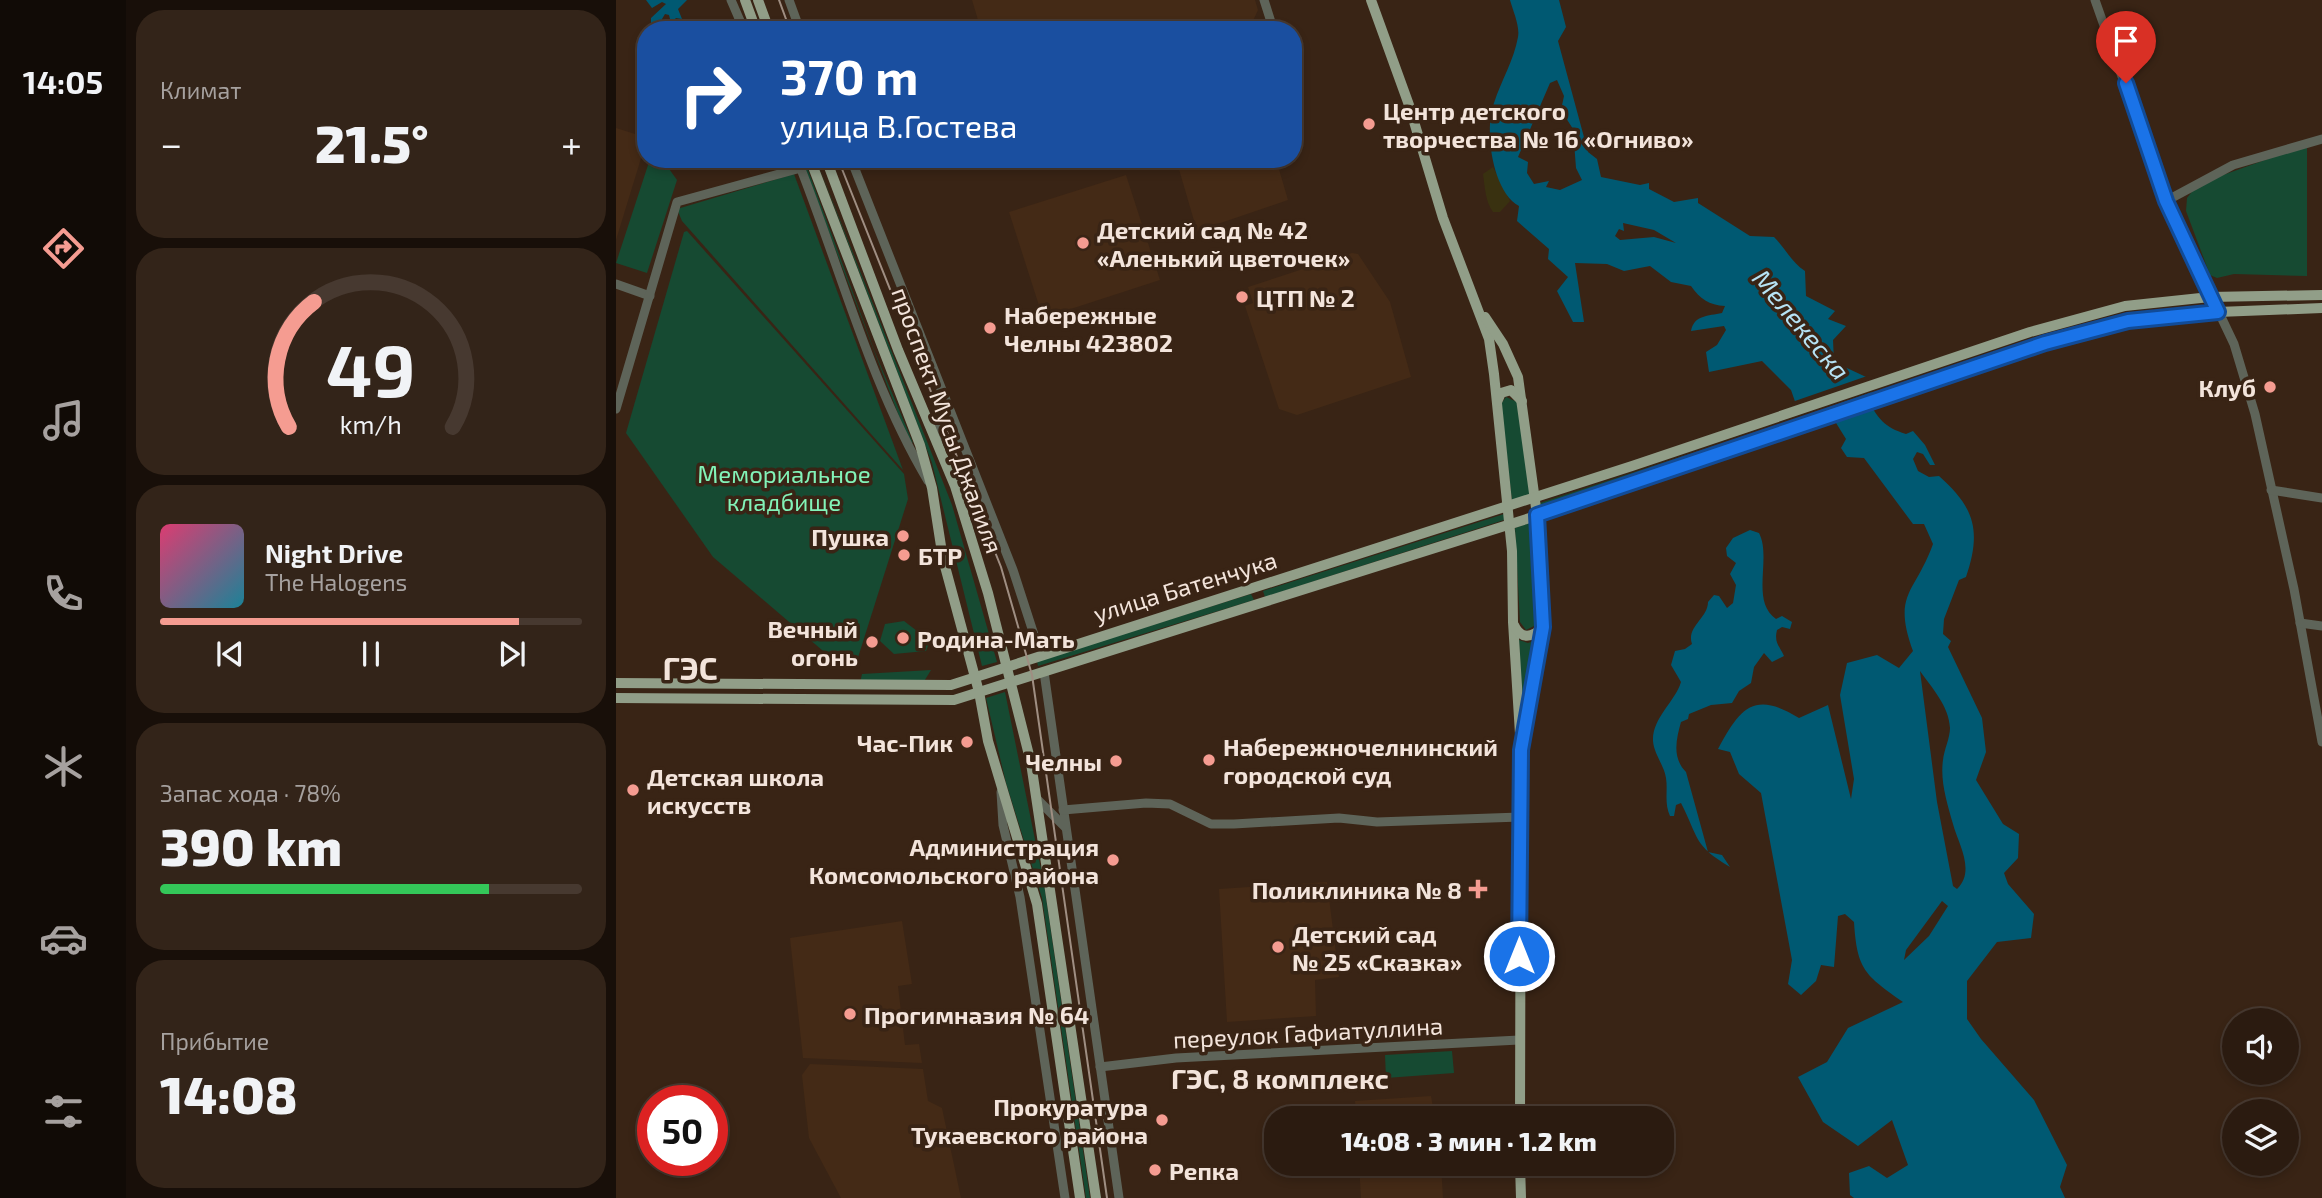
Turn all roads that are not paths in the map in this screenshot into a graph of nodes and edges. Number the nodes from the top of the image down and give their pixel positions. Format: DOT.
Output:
graph roads {
  1 [pos="732,0"];
  2 [pos="745,0"];
  3 [pos="758,0"];
  4 [pos="789,0"];
  5 [pos="1264,0"];
  6 [pos="1371,0"];
  7 [pos="2095,0"];
  8 [pos="740,21"];
  9 [pos="753,21"];
  10 [pos="766,21"];
  11 [pos="797,21"];
  12 [pos="1271,21"];
  13 [pos="2322,139"];
  14 [pos="786,168"];
  15 [pos="800,168"];
  16 [pos="813,168"];
  17 [pos="830,168"];
  18 [pos="855,168"];
  19 [pos="2166,201"];
  20 [pos="616,284"];
  21 [pos="2322,295"];
  22 [pos="650,296"];
  23 [pos="2210,297"];
  24 [pos="1475,301"];
  25 [pos="2322,308"];
  26 [pos="2218,312"];
  27 [pos="940,385"];
  28 [pos="1524,403"];
  29 [pos="1497,404"];
  30 [pos="616,409"];
  31 [pos="938,446"];
  32 [pos="932,488"];
  33 [pos="2272,490"];
  34 [pos="1534,496"];
  35 [pos="2322,498"];
  36 [pos="1508,505"];
  37 [pos="1537,515"];
  38 [pos="1510,524"];
  39 [pos="1251,588"];
  40 [pos="1254,605"];
  41 [pos="1513,622"];
  42 [pos="2300,623"];
  43 [pos="2322,626"];
  44 [pos="1543,627"];
  45 [pos="1046,653"];
  46 [pos="1006,667"];
  47 [pos="1044,672"];
  48 [pos="976,677"];
  49 [pos="616,683"];
  50 [pos="1010,683"];
  51 [pos="797,686"];
  52 [pos="979,692"];
  53 [pos="616,698"];
  54 [pos="797,699"];
  55 [pos="2318,711"];
  56 [pos="2322,742"];
  57 [pos="1521,750"];
  58 [pos="1000,786"];
  59 [pos="1037,799"];
  60 [pos="1063,810"];
  61 [pos="1520,817"];
  62 [pos="1065,827"];
  63 [pos="1519,1040"];
  64 [pos="1100,1068"];
  65 [pos="1520,1106"];
  66 [pos="1520,1176"];
  67 [pos="1065,1198"];
  68 [pos="1080,1198"];
  69 [pos="1096,1198"];
  70 [pos="1119,1198"];
  71 [pos="1521,1198"];
  1 -- 8 [label="street"];
  2 -- 9 [label="main road"];
  3 -- 10 [label="main road"];
  4 -- 11 [label="street"];
  5 -- 12 [label="street"];
  6 -- 24 [label="main road"];
  7 -- 19 [label="street"];
  13 -- 19 [label="street"];
  14 -- 22 [label="street"];
  15 -- 32 [label="street"];
  16 -- 32 [label="main road, проспект Мусы Джалиля"];
  17 -- 31 [label="main road, проспект Мусы Джалиля"];
  18 -- 27 [label="street"];
  19 -- 23 [label="street"];
  20 -- 22 [label="street"];
  21 -- 23 [label="main road, улица Батенчука"];
  22 -- 30 [label="street"];
  23 -- 26 [label="street"];
  23 -- 34 [label="main road, улица Батенчука"];
  24 -- 28 [label="main road"];
  24 -- 29 [label="main road"];
  25 -- 26 [label="main road, улица Батенчука"];
  26 -- 33 [label="street"];
  26 -- 37 [label="main road, улица Батенчука"];
  27 -- 31 [label="street"];
  27 -- 45 [label="street"];
  28 -- 29 [label="main road"];
  28 -- 34 [label="main road"];
  29 -- 36 [label="main road"];
  31 -- 46 [label="main road, проспект Мусы Джалиля"];
  32 -- 48 [label="main road, проспект Мусы Джалиля"];
  33 -- 35 [label="street"];
  33 -- 42 [label="street"];
  34 -- 36 [label="main road, улица Батенчука"];
  34 -- 37 [label="main road"];
  36 -- 38 [label="main road"];
  36 -- 39 [label="main road, улица Батенчука"];
  37 -- 38 [label="main road, улица Батенчука"];
  37 -- 44 [label="main road"];
  38 -- 40 [label="main road, улица Батенчука"];
  38 -- 41 [label="main road"];
  39 -- 40 [label="main road"];
  39 -- 45 [label="main road, улица Батенчука"];
  40 -- 47 [label="main road, улица Батенчука"];
  41 -- 44 [label="main road"];
  41 -- 57 [label="main road"];
  42 -- 43 [label="street"];
  42 -- 55 [label="street"];
  44 -- 57 [label="main road"];
  45 -- 46 [label="main road, улица Батенчука"];
  46 -- 48 [label="main road, улица Батенчука"];
  46 -- 50 [label="main road, проспект Мусы Джалиля"];
  47 -- 50 [label="main road, улица Батенчука"];
  47 -- 60 [label="street"];
  48 -- 51 [label="main road, улица Батенчука"];
  48 -- 52 [label="main road, проспект Мусы Джалиля"];
  49 -- 51 [label="main road, улица Батенчука"];
  50 -- 52 [label="main road, улица Батенчука"];
  50 -- 59 [label="main road, проспект Мусы Джалиля"];
  51 -- 54 [label="main road"];
  52 -- 54 [label="main road, улица Батенчука"];
  52 -- 58 [label="main road, проспект Мусы Джалиля"];
  53 -- 54 [label="main road, улица Батенчука"];
  55 -- 56 [label="street"];
  57 -- 61 [label="main road"];
  58 -- 67 [label="street"];
  58 -- 68 [label="main road, проспект Мусы Джалиля"];
  59 -- 62 [label="street"];
  59 -- 69 [label="main road, проспект Мусы Джалиля"];
  60 -- 61 [label="street"];
  60 -- 62 [label="street"];
  61 -- 63 [label="main road"];
  62 -- 64 [label="street"];
  63 -- 64 [label="street, переулок Гафиатуллина"];
  63 -- 65 [label="main road"];
  64 -- 70 [label="street"];
  66 -- 71 [label="main road"];
}
